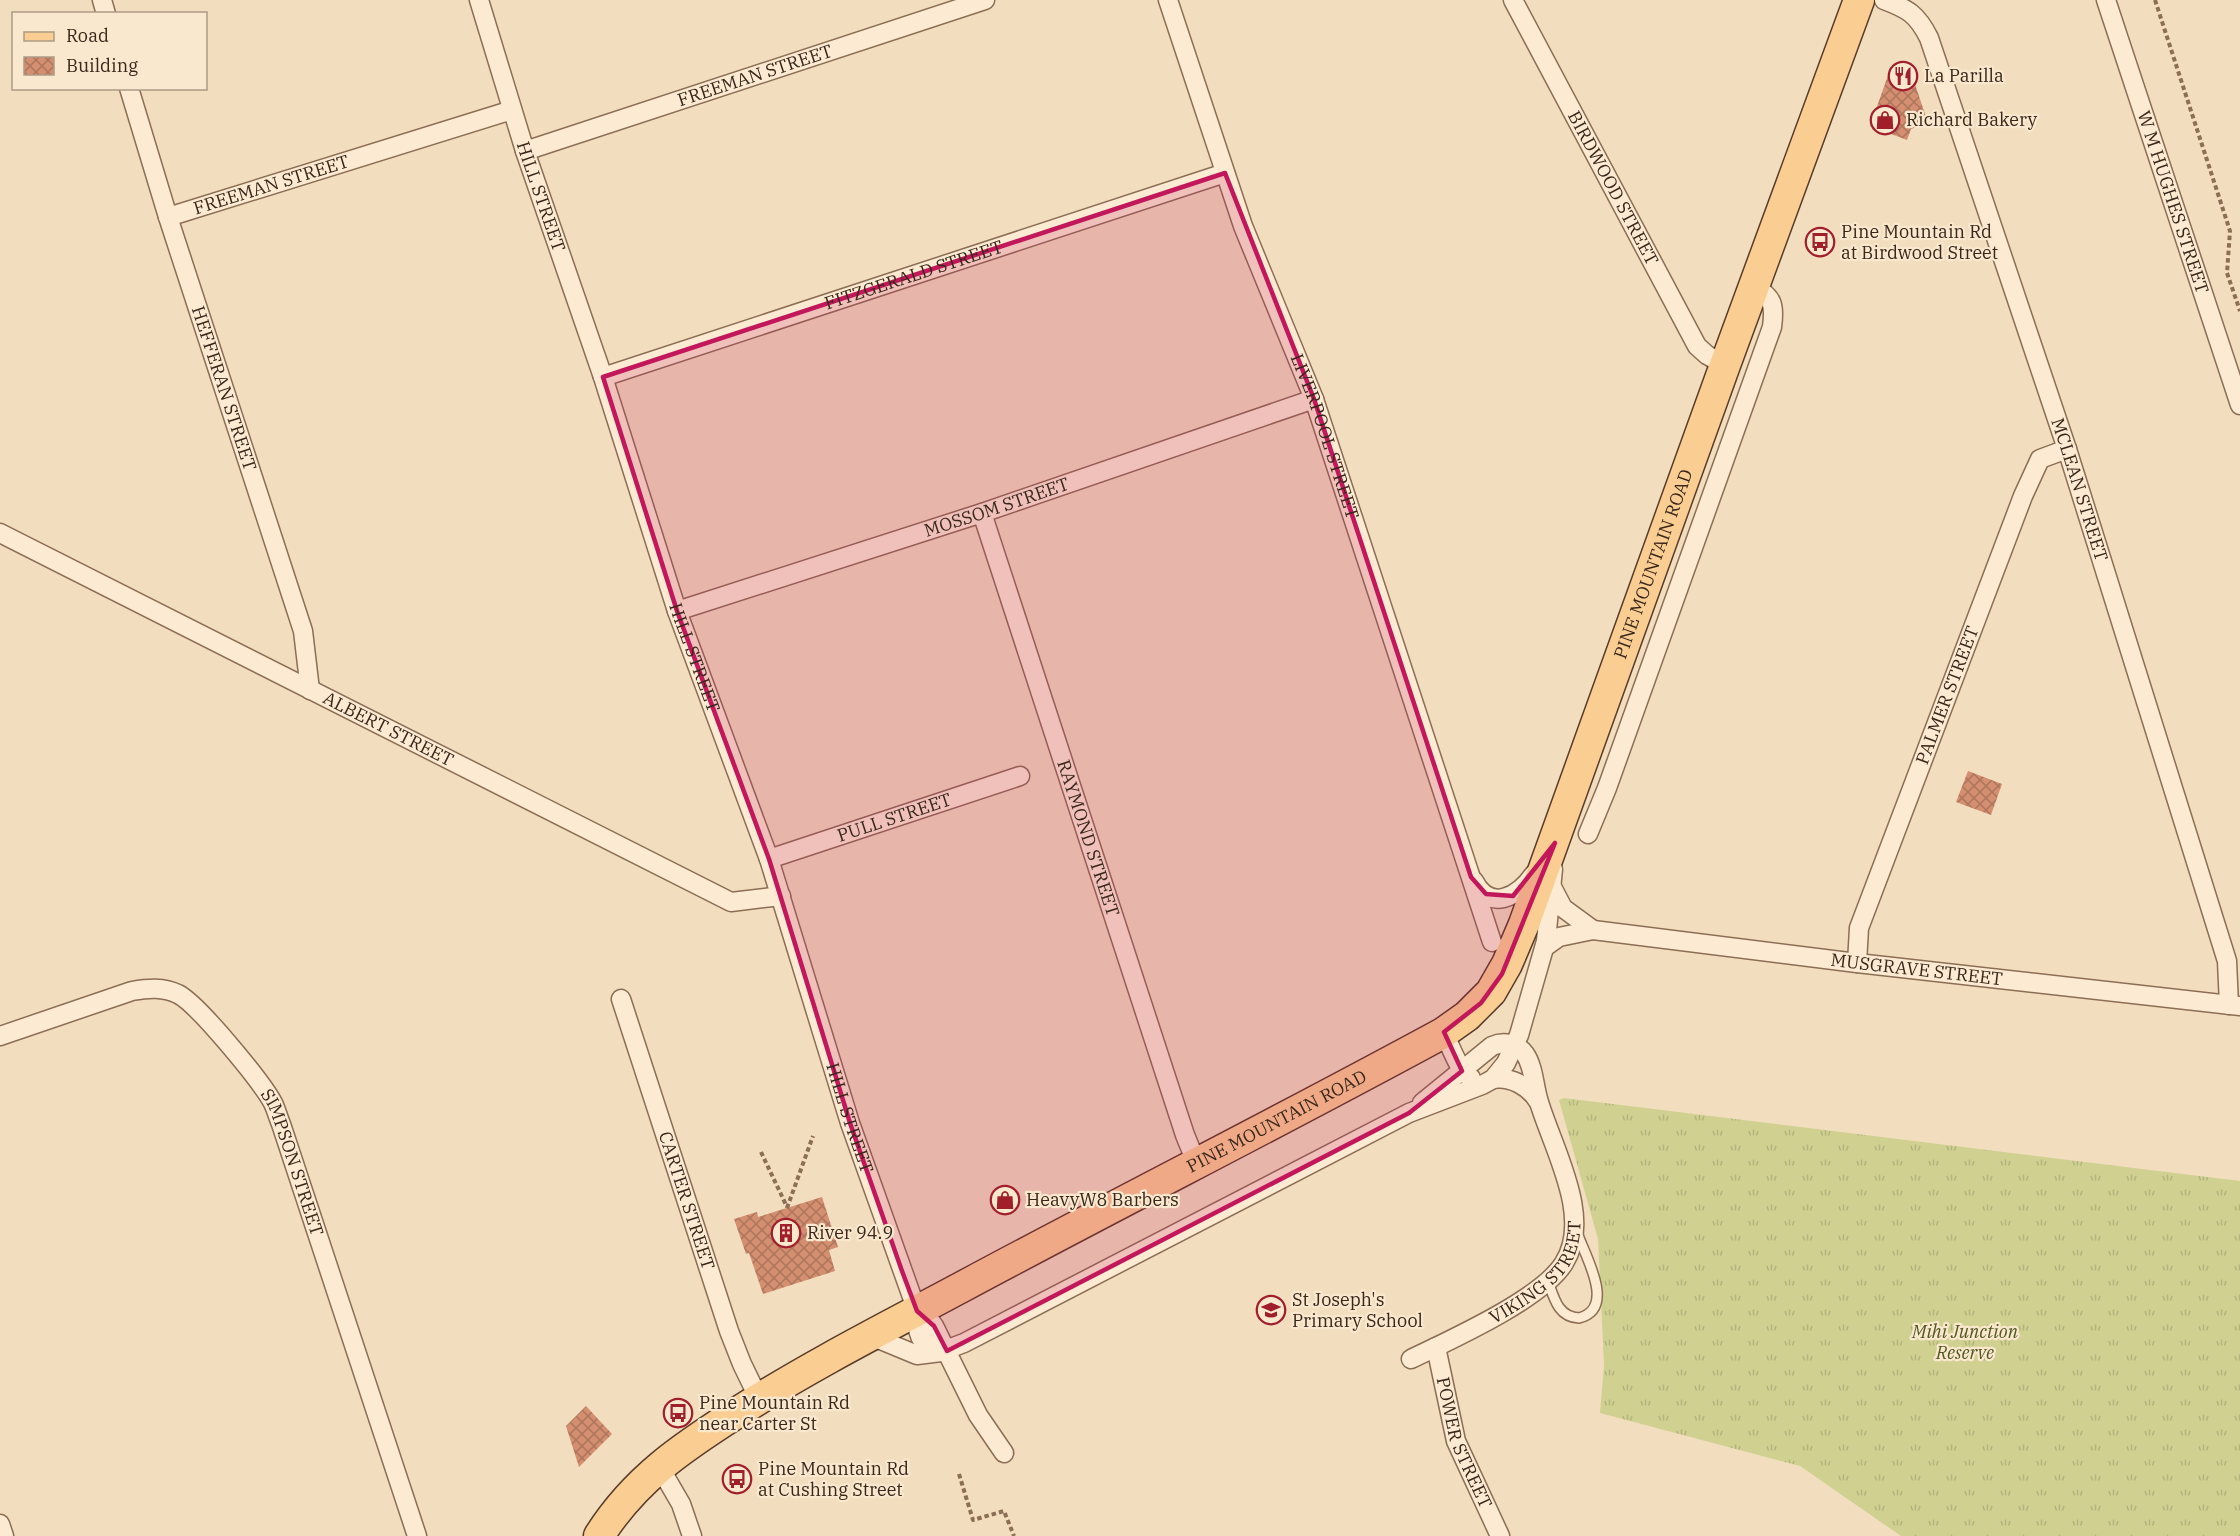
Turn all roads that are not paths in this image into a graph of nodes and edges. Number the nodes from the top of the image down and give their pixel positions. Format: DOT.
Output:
graph roads {
  1 [pos="479,0"];
  2 [pos="985,0"];
  3 [pos="1168,0"];
  4 [pos="1513,0"];
  5 [pos="1859,0"];
  6 [pos="1884,0"];
  7 [pos="2106,0"];
  8 [pos="130,90"];
  9 [pos="512,110"];
  10 [pos="525,151"];
  11 [pos="1225,173"];
  12 [pos="168,217"];
  13 [pos="1754,285"];
  14 [pos="1725,365"];
  15 [pos="603,377"];
  16 [pos="1314,399"];
  17 [pos="2240,405"];
  18 [pos="2067,449"];
  19 [pos="982,513"];
  20 [pos="0,533"];
  21 [pos="677,611"];
  22 [pos="310,690"];
  23 [pos="1020,776"];
  24 [pos="1588,834"];
  25 [pos="1555,843"];
  26 [pos="769,859"];
  27 [pos="1472,876"];
  28 [pos="1552,887"];
  29 [pos="781,896"];
  30 [pos="1593,930"];
  31 [pos="1492,942"];
  32 [pos="1545,947"];
  33 [pos="1857,963"];
  34 [pos="621,999"];
  35 [pos="2235,1006"];
  36 [pos="1443,1033"];
  37 [pos="0,1036"];
  38 [pos="1514,1046"];
  39 [pos="1461,1071"];
  40 [pos="1488,1082"];
  41 [pos="1538,1101"];
  42 [pos="1409,1113"];
  43 [pos="1196,1162"];
  44 [pos="1575,1221"];
  45 [pos="1548,1281"];
  46 [pos="917,1311"];
  47 [pos="871,1336"];
  48 [pos="1436,1347"];
  49 [pos="945,1351"];
  50 [pos="1411,1359"];
  51 [pos="759,1399"];
  52 [pos="1004,1453"];
  53 [pos="659,1466"];
  54 [pos="0,1524"];
  55 [pos="4,1536"];
  56 [pos="417,1536"];
  57 [pos="599,1536"];
  58 [pos="692,1536"];
  59 [pos="1500,1536"];
  1 -- 9 [label="street, HILL STREET"];
  2 -- 10 [label="street, FREEMAN STREET"];
  3 -- 11 [label="street, LIVERPOOL STREET"];
  4 -- 14 [label="street, BIRDWOOD STREET"];
  5 -- 13 [label="main road, PINE MOUNTAIN ROAD"];
  6 -- 18 [label="street, MCLEAN STREET"];
  7 -- 17 [label="street, W M HUGHES STREET"];
  8 -- 12 [label="street, HEFFERAN STREET"];
  9 -- 10 [label="street, HILL STREET"];
  9 -- 12 [label="street, FREEMAN STREET"];
  10 -- 15 [label="street, HILL STREET"];
  11 -- 15 [label="street, FITZGERALD STREET"];
  11 -- 16 [label="street, LIVERPOOL STREET"];
  12 -- 22 [label="street, HEFFERAN STREET"];
  13 -- 14 [label="main road, PINE MOUNTAIN ROAD"];
  13 -- 24 [label="street, PINE MOUNTAIN ROAD"];
  14 -- 25 [label="main road, PINE MOUNTAIN ROAD"];
  15 -- 21 [label="street, HILL STREET"];
  16 -- 19 [label="street, MOSSOM STREET"];
  16 -- 27 [label="street, LIVERPOOL STREET"];
  18 -- 33 [label="street, PALMER STREET"];
  18 -- 35 [label="street, MCLEAN STREET"];
  19 -- 21 [label="street, MOSSOM STREET"];
  19 -- 43 [label="street, RAYMOND STREET"];
  20 -- 22 [label="street, ALBERT STREET"];
  21 -- 26 [label="street, HILL STREET"];
  22 -- 29 [label="street, ALBERT STREET"];
  23 -- 26 [label="street, PULL STREET"];
  25 -- 27 [label="street, LIVERPOOL STREET"];
  25 -- 28 [label="street, PINE MOUNTAIN ROAD"];
  25 -- 36 [label="main road, PINE MOUNTAIN ROAD"];
  26 -- 29 [label="street, HILL STREET"];
  27 -- 31 [label="street, LIVERPOOL STREET"];
  28 -- 30 [label="street, MUSGRAVE STREET"];
  28 -- 32 [label="street, PINE MOUNTAIN ROAD"];
  29 -- 46 [label="street, HILL STREET"];
  30 -- 32 [label="street, MUSGRAVE STREET"];
  30 -- 33 [label="street, MUSGRAVE STREET"];
  32 -- 38 [label="street, PINE MOUNTAIN ROAD"];
  33 -- 35 [label="street, MUSGRAVE STREET"];
  34 -- 51 [label="street, CARTER STREET"];
  36 -- 39 [label="street"];
  36 -- 43 [label="main road, PINE MOUNTAIN ROAD"];
  37 -- 56 [label="street, SIMPSON STREET"];
  38 -- 39 [label="street"];
  38 -- 40 [label="street, PINE MOUNTAIN ROAD"];
  38 -- 41 [label="street, VIKING STREET"];
  39 -- 40 [label="street"];
  39 -- 42 [label="street"];
  40 -- 41 [label="street"];
  40 -- 42 [label="street"];
  41 -- 44 [label="street, VIKING STREET"];
  42 -- 49 [label="street"];
  43 -- 46 [label="main road, PINE MOUNTAIN ROAD"];
  44 -- 45 [label="street, VIKING STREET"];
  44 -- 45 [label="lane"];
  45 -- 48 [label="street, VIKING STREET"];
  46 -- 47 [label="main road, PINE MOUNTAIN ROAD"];
  46 -- 49 [label="street"];
  47 -- 49 [label="street"];
  47 -- 51 [label="main road, PINE MOUNTAIN ROAD"];
  48 -- 50 [label="street, VIKING STREET"];
  48 -- 59 [label="street, POWER STREET"];
  49 -- 52 [label="street"];
  51 -- 53 [label="main road, PINE MOUNTAIN ROAD"];
  53 -- 57 [label="main road, PINE MOUNTAIN ROAD"];
  53 -- 58 [label="street"];
  54 -- 55 [label="street"];
}
